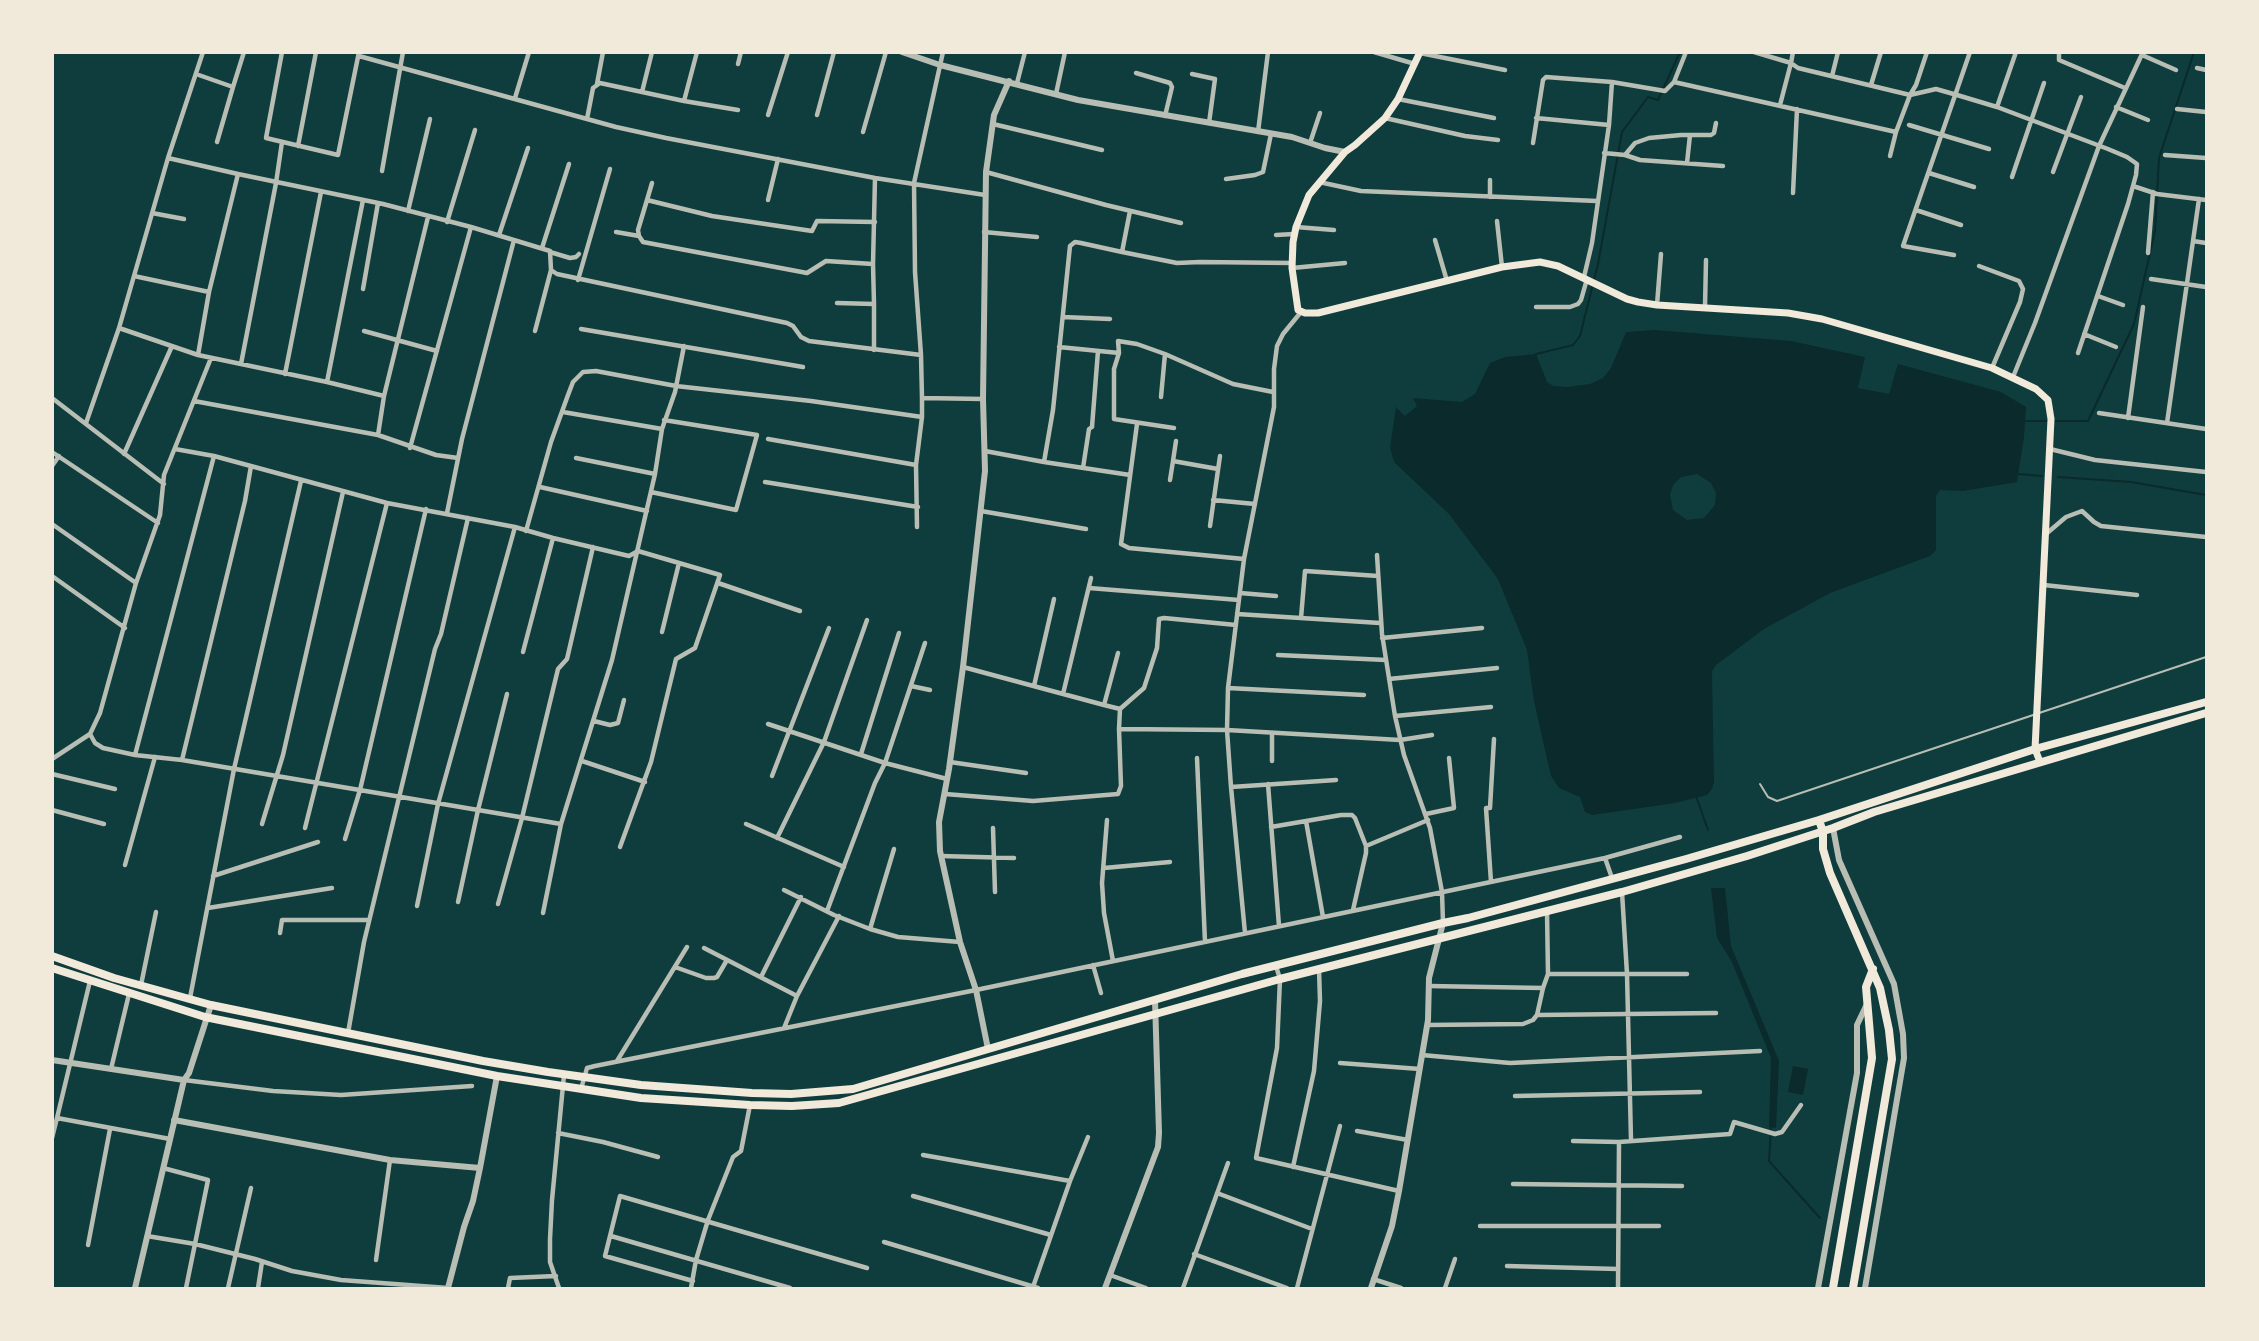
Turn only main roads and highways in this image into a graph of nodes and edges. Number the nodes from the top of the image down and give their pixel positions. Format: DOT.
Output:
graph roads {
  1 [pos="1420,53"];
  2 [pos="2206,702"];
  3 [pos="2206,713"];
  4 [pos="2035,749"];
  5 [pos="2040,762"];
  6 [pos="1871,801"];
  7 [pos="1874,812"];
  8 [pos="1819,820"];
  9 [pos="1823,832"];
  10 [pos="52,956"];
  11 [pos="53,968"];
  12 [pos="1873,969"];
  13 [pos="1833,1288"];
  14 [pos="1853,1288"];
  1 -- 4 [label="main road"];
  2 -- 4 [label="main road"];
  3 -- 5 [label="main road"];
  4 -- 5 [label="main road"];
  4 -- 6 [label="main road"];
  5 -- 7 [label="main road"];
  6 -- 7 [label="main road"];
  6 -- 8 [label="main road"];
  7 -- 9 [label="main road"];
  8 -- 9 [label="main road"];
  8 -- 10 [label="main road"];
  9 -- 11 [label="main road"];
  9 -- 12 [label="main road"];
  12 -- 13 [label="main road"];
  12 -- 14 [label="main road"];
}
